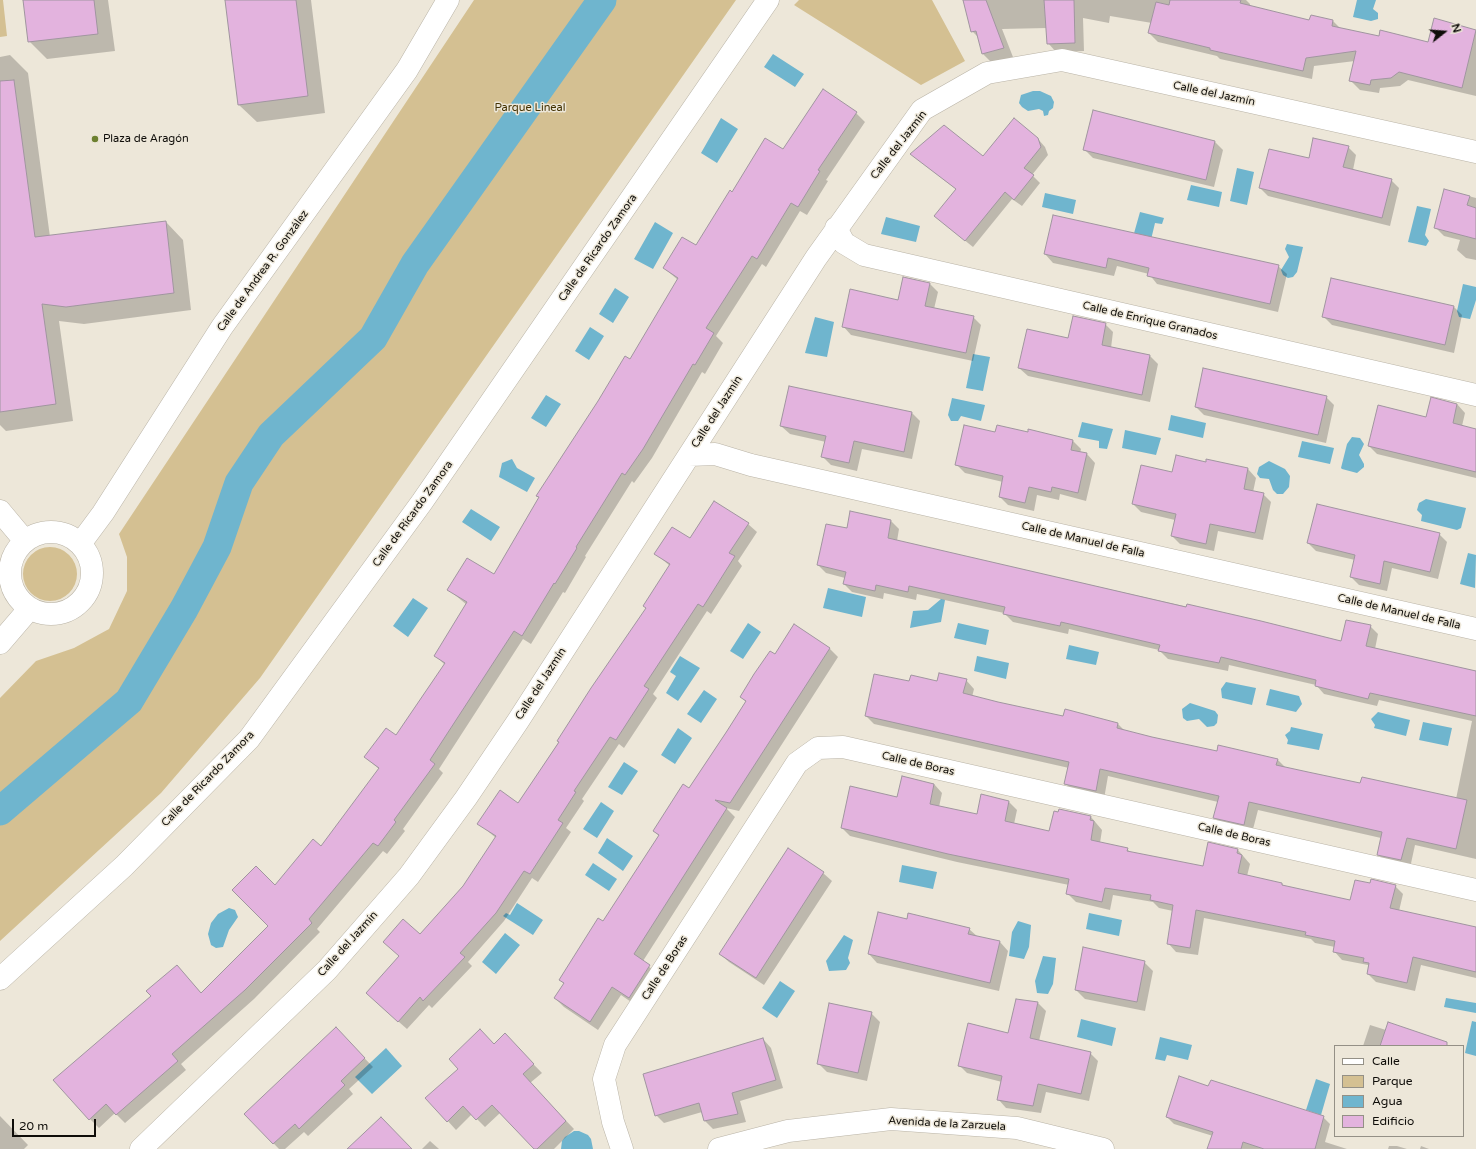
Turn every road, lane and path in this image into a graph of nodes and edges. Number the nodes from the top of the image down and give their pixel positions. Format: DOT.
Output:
graph roads {
  1 [pos="448,0"];
  2 [pos="768,0"];
  3 [pos="1476,152"];
  4 [pos="836,228"];
  5 [pos="1476,395"];
  6 [pos="689,454"];
  7 [pos="0,511"];
  8 [pos="26,541"];
  9 [pos="80,544"];
  10 [pos="30,608"];
  11 [pos="1476,629"];
  12 [pos="0,642"];
  13 [pos="1476,890"];
  14 [pos="0,979"];
  15 [pos="141,1149"];
  16 [pos="622,1149"];
  17 [pos="719,1149"];
  18 [pos="1103,1149"];
  1 -- 9 [label="street, Calle de Andrea R. González"];
  2 -- 14 [label="street, Calle de Ricardo Zamora"];
  3 -- 4 [label="street, Calle del Jazmín"];
  4 -- 5 [label="street, Calle de Enrique Granados"];
  4 -- 6 [label="street, Calle del Jazmín"];
  6 -- 11 [label="street, Calle de Manuel de Falla"];
  6 -- 15 [label="street, Calle del Jazmín"];
  7 -- 8 [label="street"];
  8 -- 9 [label="street"];
  8 -- 10 [label="street"];
  9 -- 10 [label="street"];
  10 -- 12 [label="street"];
  13 -- 16 [label="street, Calle de Boras"];
  17 -- 18 [label="street, Avenida de la Zarzuela"];
}
